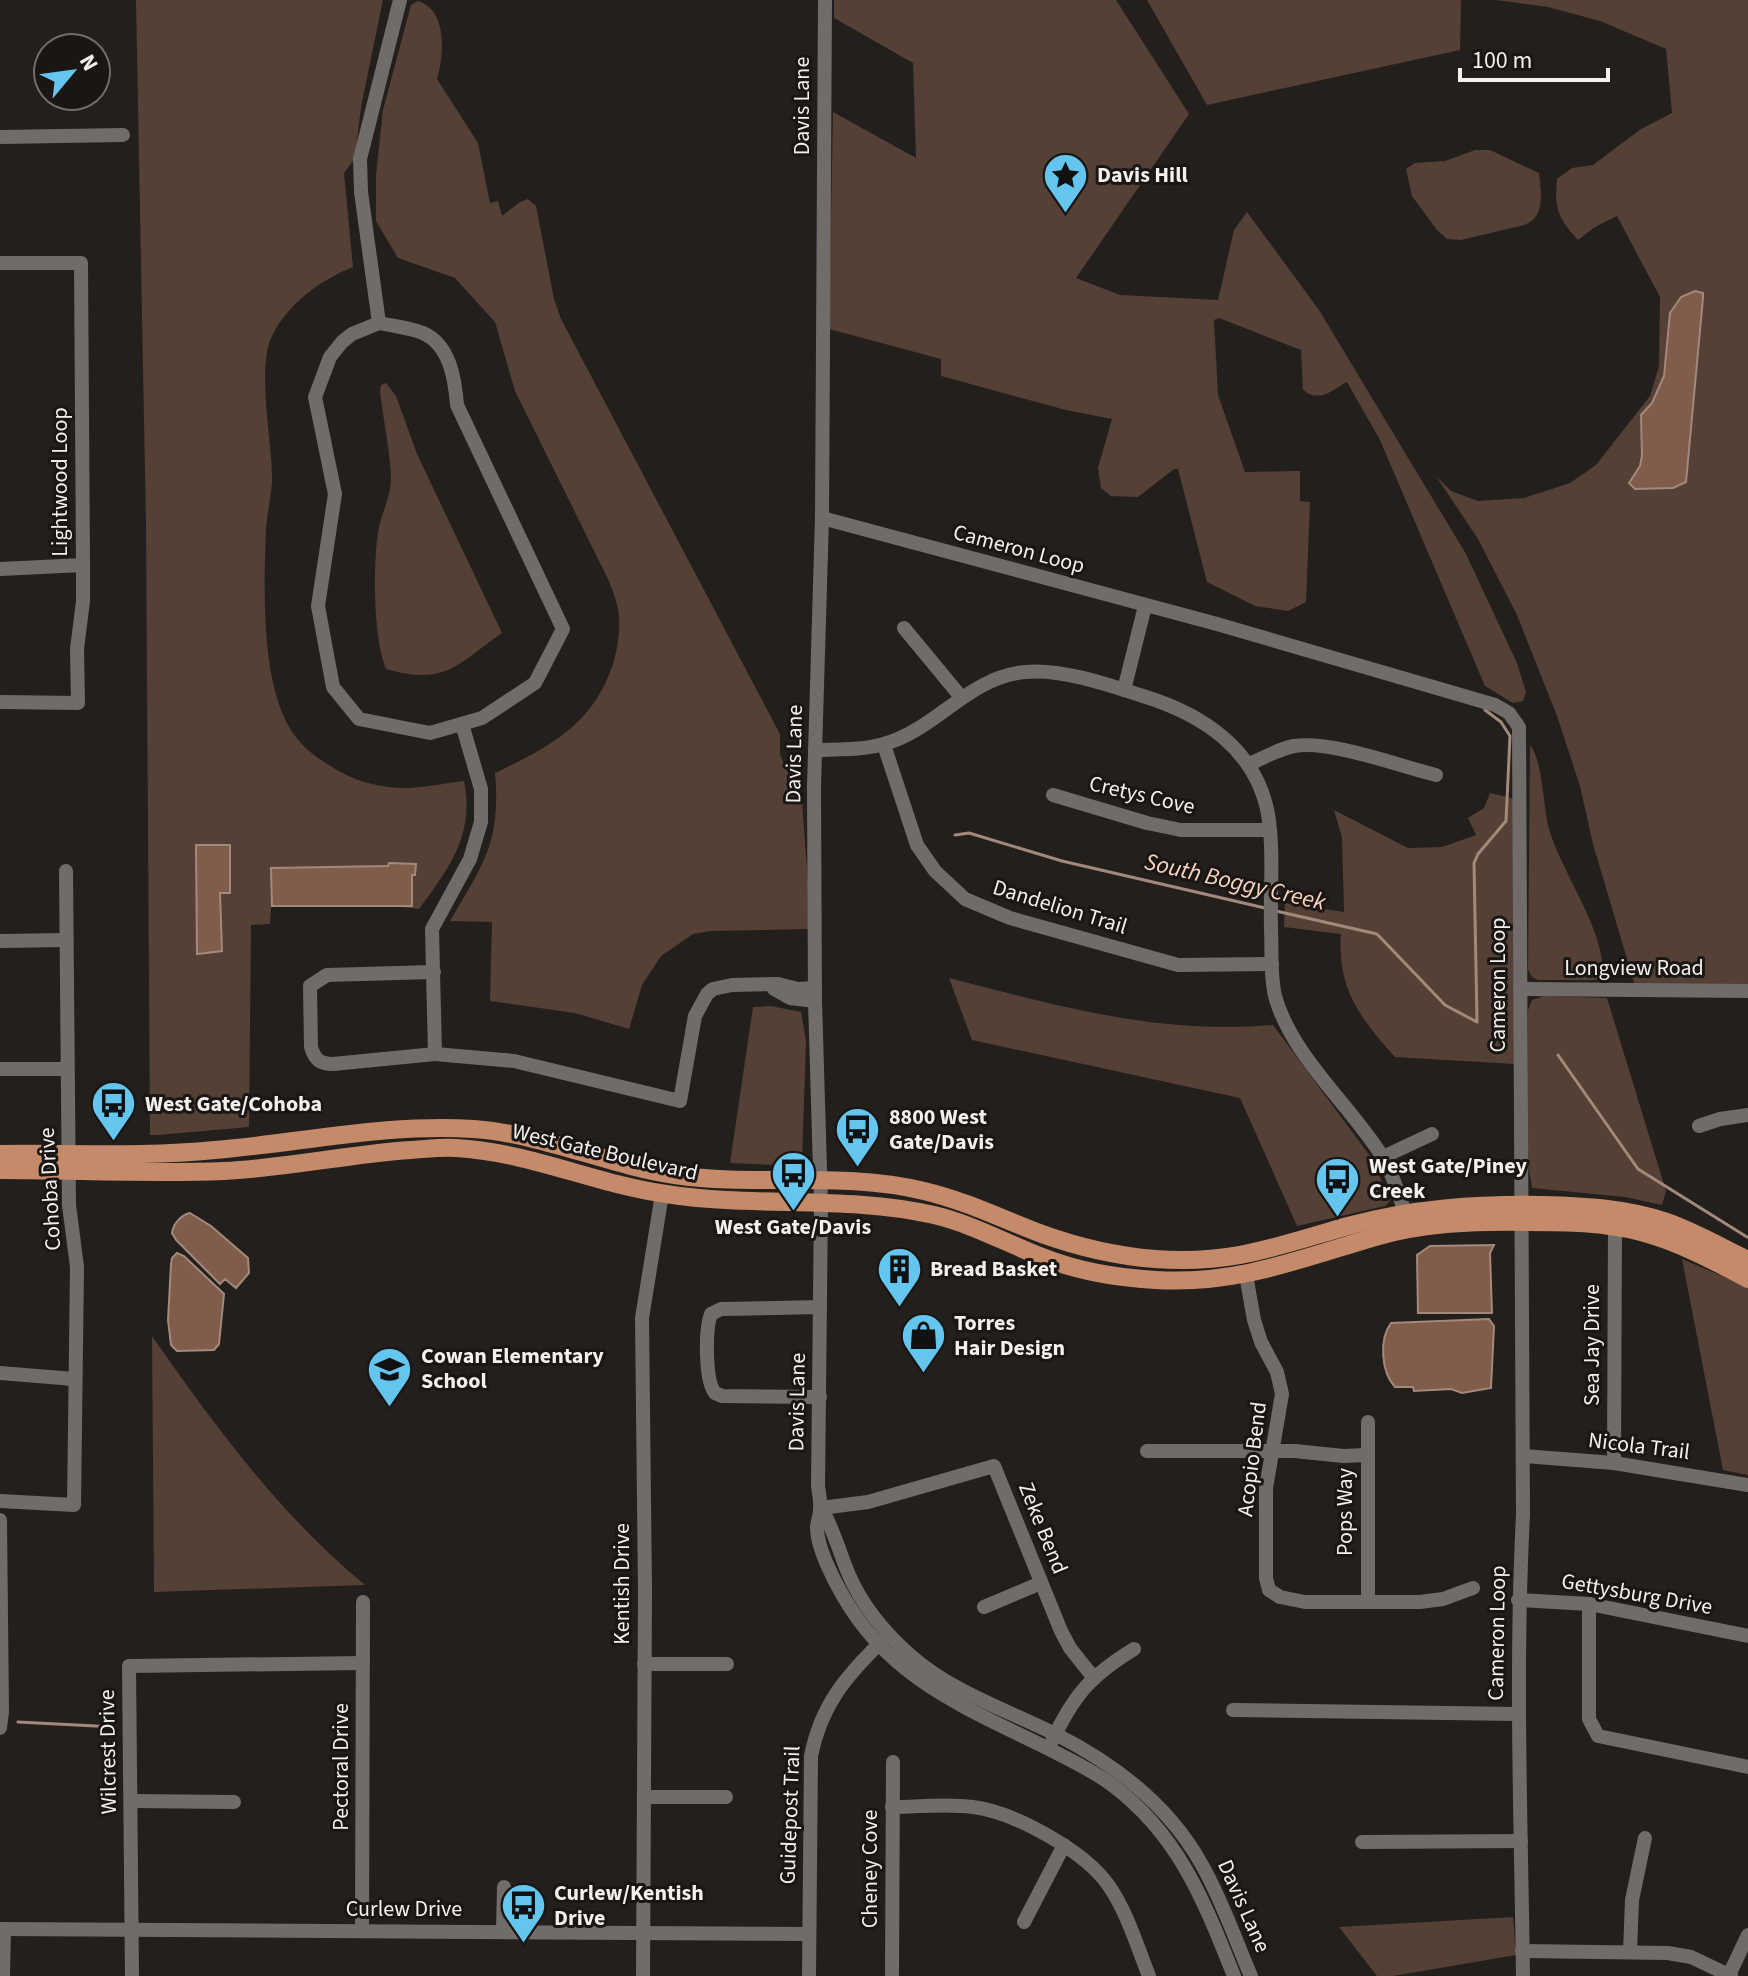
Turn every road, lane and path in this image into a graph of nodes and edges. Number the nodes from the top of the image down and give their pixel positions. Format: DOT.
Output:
graph roads {
  1 [pos="400,0"];
  2 [pos="825,0"];
  3 [pos="123,135"];
  4 [pos="0,137"];
  5 [pos="0,263"];
  6 [pos="379,323"];
  7 [pos="822,518"];
  8 [pos="83,565"];
  9 [pos="0,569"];
  10 [pos="1145,606"];
  11 [pos="904,628"];
  12 [pos="1124,690"];
  13 [pos="961,697"];
  14 [pos="0,702"];
  15 [pos="462,724"];
  16 [pos="884,745"];
  17 [pos="815,750"];
  18 [pos="1248,765"];
  19 [pos="1436,775"];
  20 [pos="1053,795"];
  21 [pos="1270,830"];
  22 [pos="66,871"];
  23 [pos="66,940"];
  24 [pos="0,941"];
  25 [pos="1272,964"];
  26 [pos="434,972"];
  27 [pos="1520,989"];
  28 [pos="1748,991"];
  29 [pos="815,994"];
  30 [pos="435,1054"];
  31 [pos="0,1069"];
  32 [pos="67,1069"];
  33 [pos="1748,1115"];
  34 [pos="1699,1126"];
  35 [pos="457,1129"];
  36 [pos="1432,1134"];
  37 [pos="563,1147"];
  38 [pos="373,1153"];
  39 [pos="0,1154"];
  40 [pos="1383,1157"];
  41 [pos="69,1161"];
  42 [pos="0,1170"];
  43 [pos="576,1172"];
  44 [pos="820,1180"];
  45 [pos="662,1194"];
  46 [pos="821,1203"];
  47 [pos="1405,1212"];
  48 [pos="1520,1213"];
  49 [pos="1615,1227"];
  50 [pos="1320,1235"];
  51 [pos="1241,1256"];
  52 [pos="1748,1260"];
  53 [pos="1246,1275"];
  54 [pos="1748,1279"];
  55 [pos="1170,1280"];
  56 [pos="820,1307"];
  57 [pos="0,1373"];
  58 [pos="74,1379"];
  59 [pos="820,1397"];
  60 [pos="1368,1422"];
  61 [pos="1147,1451"];
  62 [pos="1274,1451"];
  63 [pos="1367,1455"];
  64 [pos="1523,1456"];
  65 [pos="1614,1463"];
  66 [pos="1748,1485"];
  67 [pos="0,1501"];
  68 [pos="821,1508"];
  69 [pos="0,1520"];
  70 [pos="1041,1583"];
  71 [pos="1473,1588"];
  72 [pos="1518,1600"];
  73 [pos="1368,1601"];
  74 [pos="363,1602"];
  75 [pos="1589,1604"];
  76 [pos="984,1607"];
  77 [pos="889,1634"];
  78 [pos="1748,1636"];
  79 [pos="878,1645"];
  80 [pos="1,1646"];
  81 [pos="1134,1649"];
  82 [pos="363,1663"];
  83 [pos="644,1664"];
  84 [pos="727,1664"];
  85 [pos="1093,1677"];
  86 [pos="1233,1710"];
  87 [pos="1518,1714"];
  88 [pos="0,1728"];
  89 [pos="1055,1734"];
  90 [pos="1048,1749"];
  91 [pos="893,1762"];
  92 [pos="1748,1767"];
  93 [pos="644,1797"];
  94 [pos="726,1797"];
  95 [pos="131,1801"];
  96 [pos="234,1802"];
  97 [pos="892,1807"];
  98 [pos="1645,1838"];
  99 [pos="1521,1841"];
  100 [pos="1362,1842"];
  101 [pos="1064,1845"];
  102 [pos="504,1887"];
  103 [pos="1024,1922"];
  104 [pos="2,1929"];
  105 [pos="132,1930"];
  106 [pos="362,1931"];
  107 [pos="503,1932"];
  108 [pos="643,1933"];
  109 [pos="808,1934"];
  110 [pos="1748,1935"];
  111 [pos="1522,1951"];
  112 [pos="1630,1952"];
  113 [pos="3,1976"];
  114 [pos="132,1976"];
  115 [pos="643,1976"];
  116 [pos="809,1976"];
  117 [pos="892,1976"];
  118 [pos="1149,1976"];
  119 [pos="1234,1976"];
  120 [pos="1251,1976"];
  121 [pos="1523,1976"];
  122 [pos="1730,1976"];
  1 -- 6 [label="street"];
  2 -- 7 [label="street, Davis Lane"];
  3 -- 4 [label="street"];
  5 -- 8 [label="street, Lightwood Loop"];
  6 -- 15 [label="street"];
  6 -- 15 [label="street"];
  7 -- 10 [label="street, Cameron Loop"];
  7 -- 17 [label="street, Davis Lane"];
  8 -- 9 [label="street"];
  8 -- 14 [label="street, Lightwood Loop"];
  10 -- 12 [label="street"];
  10 -- 27 [label="street, Cameron Loop"];
  11 -- 13 [label="street"];
  12 -- 13 [label="street"];
  12 -- 18 [label="street"];
  13 -- 16 [label="street"];
  15 -- 26 [label="street"];
  16 -- 17 [label="street"];
  16 -- 25 [label="street, Dandelion Trail"];
  17 -- 29 [label="street, Davis Lane"];
  18 -- 19 [label="street"];
  18 -- 21 [label="street"];
  20 -- 21 [label="street, Cretys Cove"];
  21 -- 25 [label="street"];
  22 -- 23 [label="street, Cohoba Drive"];
  23 -- 24 [label="street"];
  23 -- 32 [label="street, Cohoba Drive"];
  25 -- 40 [label="street"];
  26 -- 30 [label="street"];
  26 -- 30 [label="street"];
  27 -- 28 [label="street, Longview Road"];
  27 -- 48 [label="street, Cameron Loop"];
  29 -- 30 [label="street"];
  29 -- 44 [label="street, Davis Lane"];
  31 -- 32 [label="street"];
  32 -- 41 [label="street, Cohoba Drive"];
  33 -- 34 [label="street"];
  35 -- 37 [label="main road, West Gate Boulevard"];
  35 -- 38 [label="main road"];
  35 -- 41 [label="main road, West Gate Boulevard"];
  36 -- 40 [label="street"];
  37 -- 43 [label="main road"];
  37 -- 44 [label="main road, West Gate Boulevard"];
  38 -- 41 [label="main road, West Gate Boulevard"];
  38 -- 43 [label="main road, West Gate Boulevard"];
  39 -- 41 [label="main road, West Gate Boulevard"];
  40 -- 47 [label="street"];
  41 -- 42 [label="main road, West Gate Boulevard"];
  41 -- 58 [label="street, Cohoba Drive"];
  43 -- 45 [label="main road, West Gate Boulevard"];
  44 -- 46 [label="street, Davis Lane"];
  44 -- 51 [label="main road, West Gate Boulevard"];
  45 -- 46 [label="main road, West Gate Boulevard"];
  45 -- 83 [label="street, Kentish Drive"];
  46 -- 55 [label="main road, West Gate Boulevard"];
  46 -- 56 [label="street, Davis Lane"];
  47 -- 48 [label="main road, West Gate Boulevard"];
  47 -- 50 [label="main road, West Gate Boulevard"];
  48 -- 49 [label="main road, West Gate Boulevard"];
  48 -- 52 [label="main road, West Gate Boulevard"];
  48 -- 53 [label="main road, West Gate Boulevard"];
  48 -- 64 [label="street, Cameron Loop"];
  49 -- 54 [label="main road, West Gate Boulevard"];
  49 -- 65 [label="street, Sea Jay Drive"];
  50 -- 51 [label="main road, West Gate Boulevard"];
  50 -- 53 [label="main road"];
  51 -- 55 [label="main road"];
  53 -- 55 [label="main road, West Gate Boulevard"];
  53 -- 62 [label="street, Acopio Bend"];
  56 -- 59 [label="street, Davis Lane"];
  56 -- 59 [label="street"];
  57 -- 58 [label="street"];
  58 -- 67 [label="street, Cohoba Drive"];
  59 -- 68 [label="street, Davis Lane"];
  60 -- 63 [label="street, Pops Way"];
  61 -- 62 [label="street"];
  62 -- 63 [label="street"];
  62 -- 73 [label="street, Acopio Bend"];
  63 -- 73 [label="street, Pops Way"];
  64 -- 65 [label="street, Nicola Trail"];
  64 -- 72 [label="street, Cameron Loop"];
  65 -- 66 [label="street, Nicola Trail"];
  68 -- 70 [label="street, Zeke Bend"];
  68 -- 77 [label="street, Davis Lane"];
  68 -- 79 [label="street, Davis Lane"];
  69 -- 80 [label="street"];
  70 -- 76 [label="street"];
  70 -- 85 [label="street, Zeke Bend"];
  71 -- 73 [label="street, Acopio Bend"];
  72 -- 75 [label="street, Gettysburg Drive"];
  72 -- 87 [label="street, Cameron Loop"];
  74 -- 82 [label="street, Pectoral Drive"];
  75 -- 78 [label="street, Gettysburg Drive"];
  75 -- 92 [label="street"];
  77 -- 79 [label="street, Guidepost Trail"];
  77 -- 89 [label="street, Davis Lane"];
  79 -- 90 [label="street, Davis Lane"];
  79 -- 109 [label="street, Guidepost Trail"];
  80 -- 88 [label="street"];
  81 -- 85 [label="street"];
  82 -- 95 [label="street, Wilcrest Drive"];
  82 -- 106 [label="street, Pectoral Drive"];
  83 -- 84 [label="street"];
  83 -- 93 [label="street, Kentish Drive"];
  85 -- 89 [label="street"];
  86 -- 87 [label="street"];
  87 -- 99 [label="street, Cameron Loop"];
  89 -- 90 [label="street"];
  89 -- 120 [label="street, Davis Lane"];
  90 -- 119 [label="street, Davis Lane"];
  91 -- 97 [label="street, Cheney Cove"];
  93 -- 94 [label="street"];
  93 -- 108 [label="street, Kentish Drive"];
  95 -- 96 [label="street"];
  95 -- 105 [label="street, Wilcrest Drive"];
  97 -- 101 [label="street"];
  97 -- 117 [label="street, Cheney Cove"];
  98 -- 112 [label="street"];
  99 -- 100 [label="street"];
  99 -- 111 [label="street, Cameron Loop"];
  101 -- 103 [label="street"];
  101 -- 118 [label="street"];
  102 -- 107 [label="street"];
  104 -- 105 [label="street, Curlew Drive"];
  104 -- 113 [label="street"];
  105 -- 106 [label="street, Curlew Drive"];
  105 -- 114 [label="street, Wilcrest Drive"];
  106 -- 107 [label="street, Curlew Drive"];
  107 -- 108 [label="street, Curlew Drive"];
  108 -- 109 [label="street, Curlew Drive"];
  108 -- 115 [label="street, Kentish Drive"];
  109 -- 116 [label="street, Guidepost Trail"];
  110 -- 122 [label="street"];
  111 -- 112 [label="street"];
  111 -- 121 [label="street, Cameron Loop"];
  112 -- 122 [label="street"];
}
